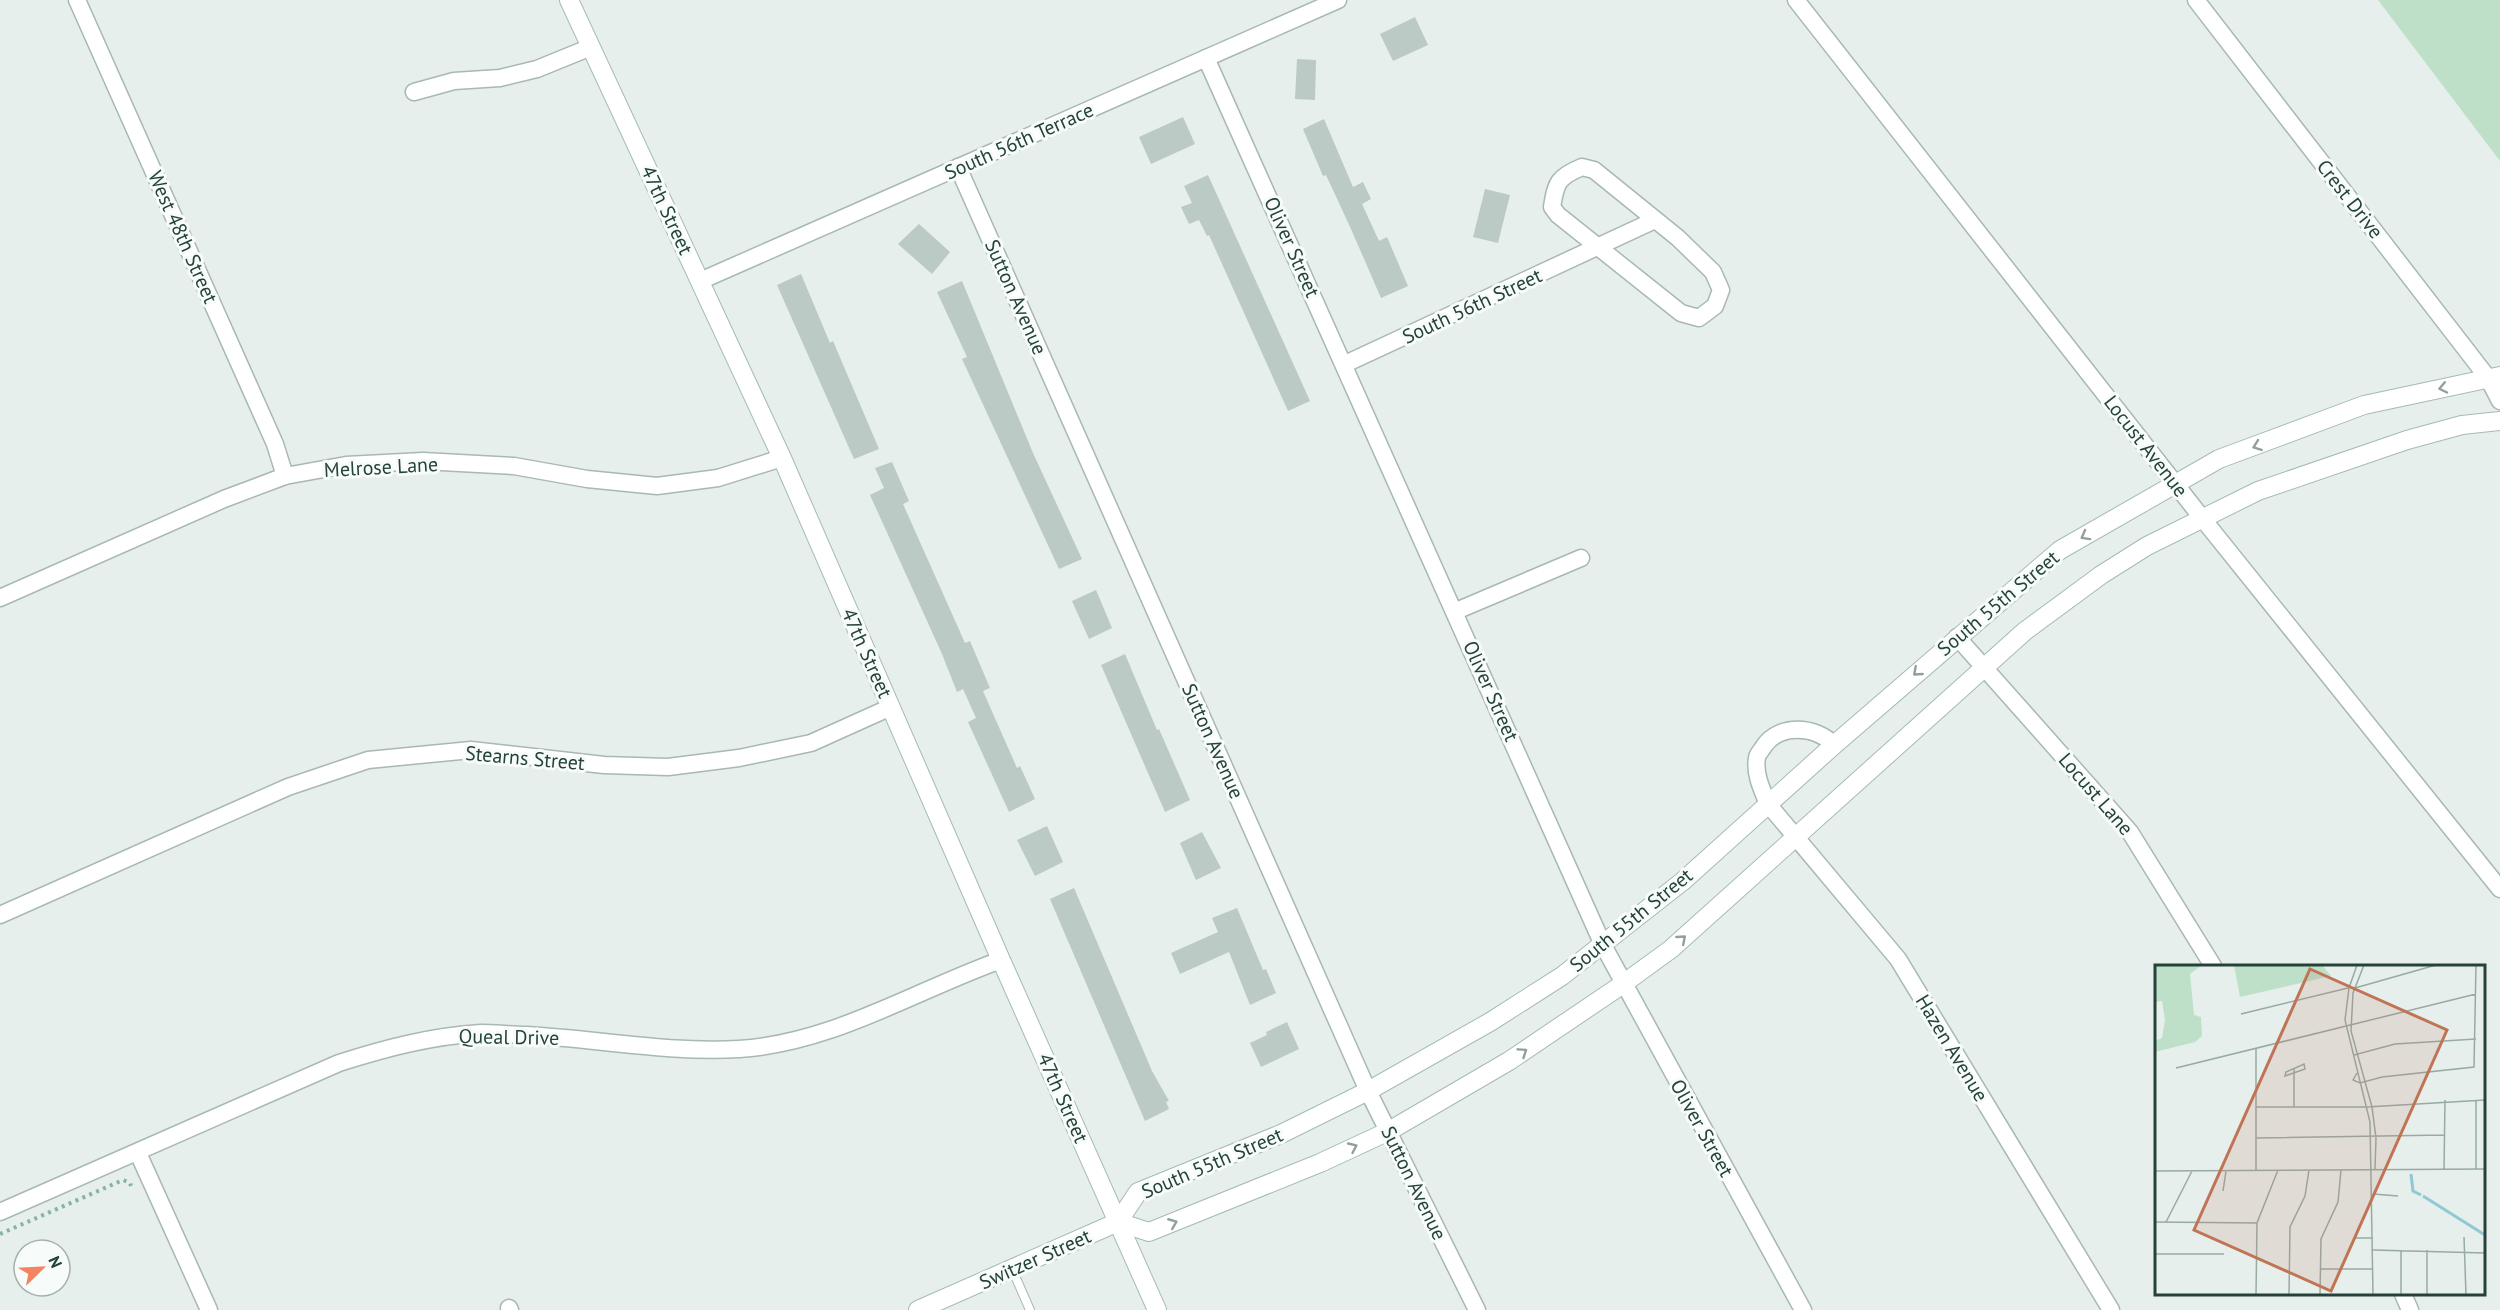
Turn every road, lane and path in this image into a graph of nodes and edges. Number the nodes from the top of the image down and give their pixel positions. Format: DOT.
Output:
graph roads {
  1 [pos="77,0"];
  2 [pos="569,0"];
  3 [pos="1338,0"];
  4 [pos="1796,0"];
  5 [pos="2196,0"];
  6 [pos="591,47"];
  7 [pos="1206,58"];
  8 [pos="414,92"];
  9 [pos="958,167"];
  10 [pos="1655,220"];
  11 [pos="1598,247"];
  12 [pos="700,281"];
  13 [pos="1345,364"];
  14 [pos="2494,377"];
  15 [pos="2500,401"];
  16 [pos="2500,421"];
  17 [pos="782,458"];
  18 [pos="285,476"];
  19 [pos="2176,484"];
  20 [pos="2202,518"];
  21 [pos="1581,558"];
  22 [pos="0,598"];
  23 [pos="1455,611"];
  24 [pos="1957,637"];
  25 [pos="1986,667"];
  26 [pos="891,707"];
  27 [pos="1834,745"];
  28 [pos="1768,804"];
  29 [pos="1797,837"];
  30 [pos="2500,890"];
  31 [pos="0,915"];
  32 [pos="1603,945"];
  33 [pos="1001,960"];
  34 [pos="2212,965"];
  35 [pos="1623,984"];
  36 [pos="1368,1091"];
  37 [pos="1389,1131"];
  38 [pos="138,1153"];
  39 [pos="135,1193"];
  40 [pos="0,1212"];
  41 [pos="1118,1222"];
  42 [pos="0,1234"];
  43 [pos="1012,1269"];
  44 [pos="2404,1295"];
  45 [pos="923,1309"];
  46 [pos="209,1310"];
  47 [pos="1030,1310"];
  48 [pos="1157,1310"];
  49 [pos="1477,1310"];
  50 [pos="1803,1310"];
  51 [pos="2111,1310"];
  52 [pos="2410,1310"];
  1 -- 18 [label="street, West 48th Street"];
  2 -- 6 [label="street, 47th Street"];
  3 -- 7 [label="street, South 56th Terrace"];
  4 -- 19 [label="street, Locust Avenue"];
  5 -- 14 [label="street, Crest Drive"];
  6 -- 8 [label="street"];
  6 -- 12 [label="street, 47th Street"];
  7 -- 9 [label="street, South 56th Terrace"];
  7 -- 13 [label="street, Oliver Street"];
  9 -- 12 [label="street, South 56th Terrace"];
  9 -- 36 [label="street, Sutton Avenue"];
  10 -- 11 [label="street, South 56th Street"];
  10 -- 11 [label="street"];
  10 -- 11 [label="street"];
  11 -- 13 [label="street, South 56th Street"];
  12 -- 17 [label="street, 47th Street"];
  13 -- 23 [label="street, Oliver Street"];
  14 -- 15 [label="street, Crest Drive"];
  14 -- 19 [label="street, South 55th Street, one-way"];
  16 -- 20 [label="street, South 55th Street"];
  17 -- 18 [label="street, Melrose Lane"];
  17 -- 26 [label="street, 47th Street"];
  18 -- 22 [label="street, Melrose Lane"];
  19 -- 20 [label="street, Locust Avenue"];
  19 -- 24 [label="street, South 55th Street, one-way"];
  20 -- 25 [label="street, South 55th Street"];
  20 -- 30 [label="street, Locust Avenue"];
  21 -- 23 [label="street"];
  23 -- 32 [label="street, Oliver Street"];
  24 -- 25 [label="street, Locust Lane"];
  24 -- 27 [label="street, South 55th Street, one-way"];
  25 -- 29 [label="street, South 55th Street"];
  25 -- 34 [label="street, Locust Lane"];
  26 -- 31 [label="street, Stearns Street"];
  26 -- 33 [label="street, 47th Street"];
  27 -- 28 [label="street, South 55th Street"];
  27 -- 28 [label="street"];
  28 -- 29 [label="street, Hazen Avenue"];
  28 -- 32 [label="street, South 55th Street"];
  35 -- 29 [label="street, South 55th Street, one-way"];
  29 -- 51 [label="street, Hazen Avenue"];
  32 -- 35 [label="street, Oliver Street"];
  32 -- 36 [label="street, South 55th Street"];
  33 -- 38 [label="street, Queal Drive"];
  33 -- 41 [label="street, 47th Street"];
  37 -- 35 [label="street, South 55th Street, one-way"];
  35 -- 50 [label="street, Oliver Street"];
  36 -- 37 [label="street, Sutton Avenue"];
  36 -- 41 [label="street, South 55th Street"];
  41 -- 37 [label="street, South 55th Street, one-way"];
  37 -- 49 [label="street, Sutton Avenue"];
  38 -- 40 [label="street, Queal Drive"];
  38 -- 46 [label="street"];
  39 -- 42 [label="path"];
  41 -- 43 [label="street, Switzer Street"];
  41 -- 48 [label="street, 47th Street"];
  43 -- 45 [label="street, Switzer Street"];
  43 -- 47 [label="lane"];
  44 -- 52 [label="street"];
}
